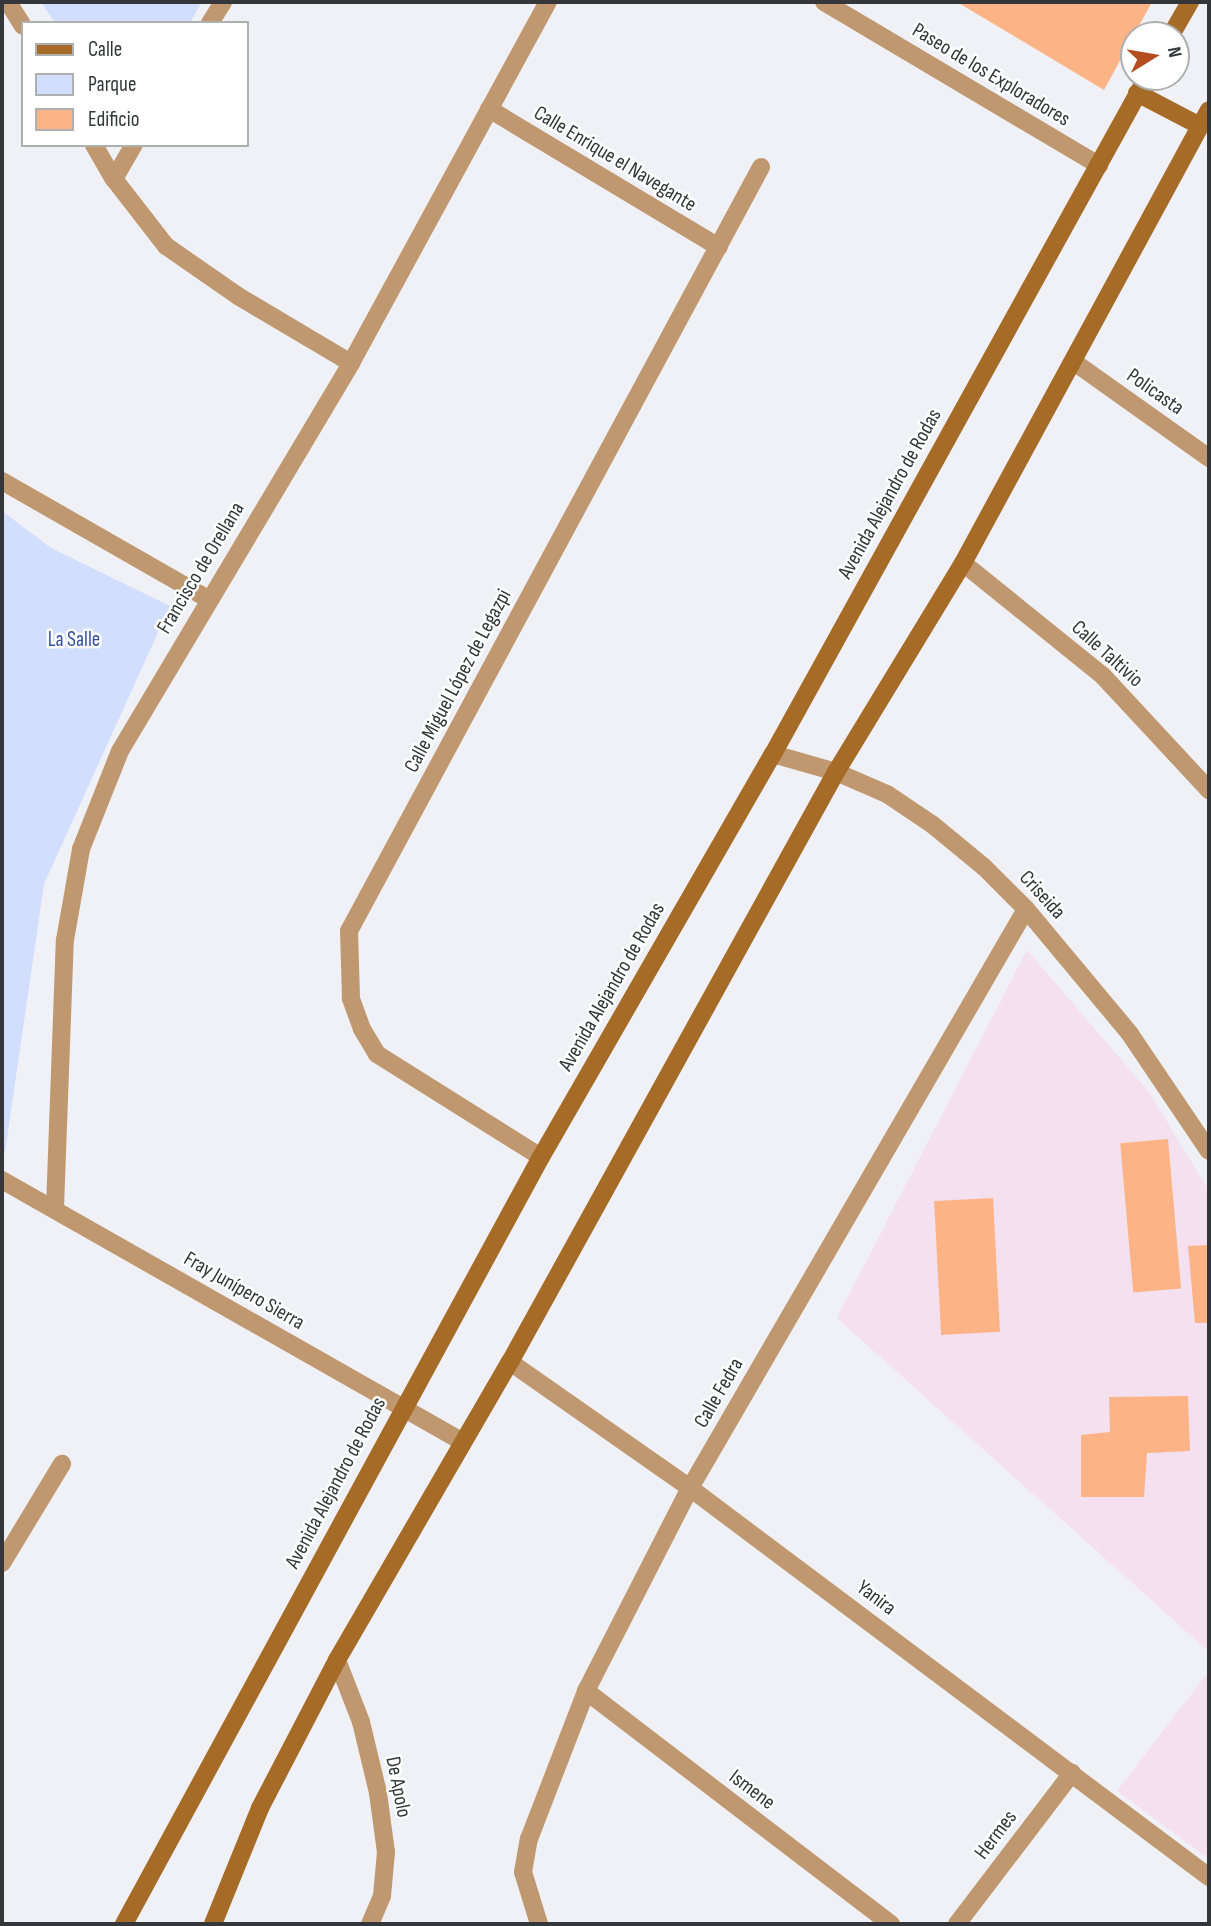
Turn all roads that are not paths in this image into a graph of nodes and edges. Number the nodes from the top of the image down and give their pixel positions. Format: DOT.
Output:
graph roads {
  1 [pos="8,2"];
  2 [pos="223,2"];
  3 [pos="548,2"];
  4 [pos="824,2"];
  5 [pos="1190,2"];
  6 [pos="211,21"];
  7 [pos="1179,21"];
  8 [pos="21,23"];
  9 [pos="1137,93"];
  10 [pos="489,109"];
  11 [pos="1205,118"];
  12 [pos="95,147"];
  13 [pos="133,147"];
  14 [pos="1098,165"];
  15 [pos="761,167"];
  16 [pos="114,179"];
  17 [pos="719,247"];
  18 [pos="1074,362"];
  19 [pos="351,363"];
  20 [pos="1209,458"];
  21 [pos="2,481"];
  22 [pos="963,563"];
  23 [pos="208,599"];
  24 [pos="773,754"];
  25 [pos="836,772"];
  26 [pos="1209,790"];
  27 [pos="1026,909"];
  28 [pos="1209,1151"];
  29 [pos="541,1157"];
  30 [pos="2,1180"];
  31 [pos="55,1208"];
  32 [pos="510,1362"];
  33 [pos="402,1408"];
  34 [pos="463,1442"];
  35 [pos="62,1464"];
  36 [pos="690,1488"];
  37 [pos="2,1563"];
  38 [pos="337,1660"];
  39 [pos="586,1691"];
  40 [pos="1072,1773"];
  41 [pos="1209,1877"];
  42 [pos="124,1924"];
  43 [pos="213,1924"];
  44 [pos="370,1924"];
  45 [pos="539,1924"];
  46 [pos="891,1924"];
  47 [pos="957,1924"];
  1 -- 8 [label="street"];
  2 -- 6 [label="street"];
  3 -- 10 [label="street, Francisco de Orellana"];
  4 -- 14 [label="street, Paseo de los Exploradores"];
  5 -- 7 [label="street"];
  9 -- 11 [label="street"];
  9 -- 14 [label="street, Avenida Alejandro de Rodas"];
  10 -- 17 [label="street, Calle Enrique el Navegante"];
  10 -- 19 [label="street, Francisco de Orellana"];
  11 -- 18 [label="street"];
  12 -- 16 [label="street"];
  13 -- 16 [label="street"];
  14 -- 24 [label="street, Avenida Alejandro de Rodas"];
  15 -- 17 [label="street, Calle Miguel López de Legazpi"];
  16 -- 19 [label="street"];
  17 -- 29 [label="street, Calle Miguel López de Legazpi"];
  18 -- 20 [label="street, Policasta"];
  18 -- 22 [label="street"];
  19 -- 23 [label="street, Francisco de Orellana"];
  21 -- 23 [label="street"];
  22 -- 25 [label="street"];
  22 -- 26 [label="street, Calle Taltivio"];
  23 -- 31 [label="street, Francisco de Orellana"];
  24 -- 25 [label="street, Criseida"];
  24 -- 29 [label="street, Avenida Alejandro de Rodas"];
  25 -- 27 [label="street, Criseida"];
  25 -- 32 [label="street"];
  27 -- 28 [label="street, Criseida"];
  27 -- 36 [label="street, Calle Fedra"];
  29 -- 33 [label="street, Avenida Alejandro de Rodas"];
  30 -- 31 [label="street, Fray Junípero Sierra"];
  31 -- 33 [label="street, Fray Junípero Sierra"];
  32 -- 34 [label="street"];
  32 -- 36 [label="street, Yanira"];
  33 -- 34 [label="street, Fray Junípero Sierra"];
  33 -- 42 [label="street, Avenida Alejandro de Rodas"];
  34 -- 38 [label="street"];
  35 -- 37 [label="street"];
  36 -- 39 [label="street, Calle Fedra"];
  36 -- 40 [label="street, Yanira"];
  38 -- 43 [label="street"];
  38 -- 44 [label="street, De Apolo"];
  39 -- 45 [label="street, Calle Fedra"];
  39 -- 46 [label="street, Ismene"];
  40 -- 41 [label="street, Yanira"];
  40 -- 47 [label="street, Hermes"];
}
